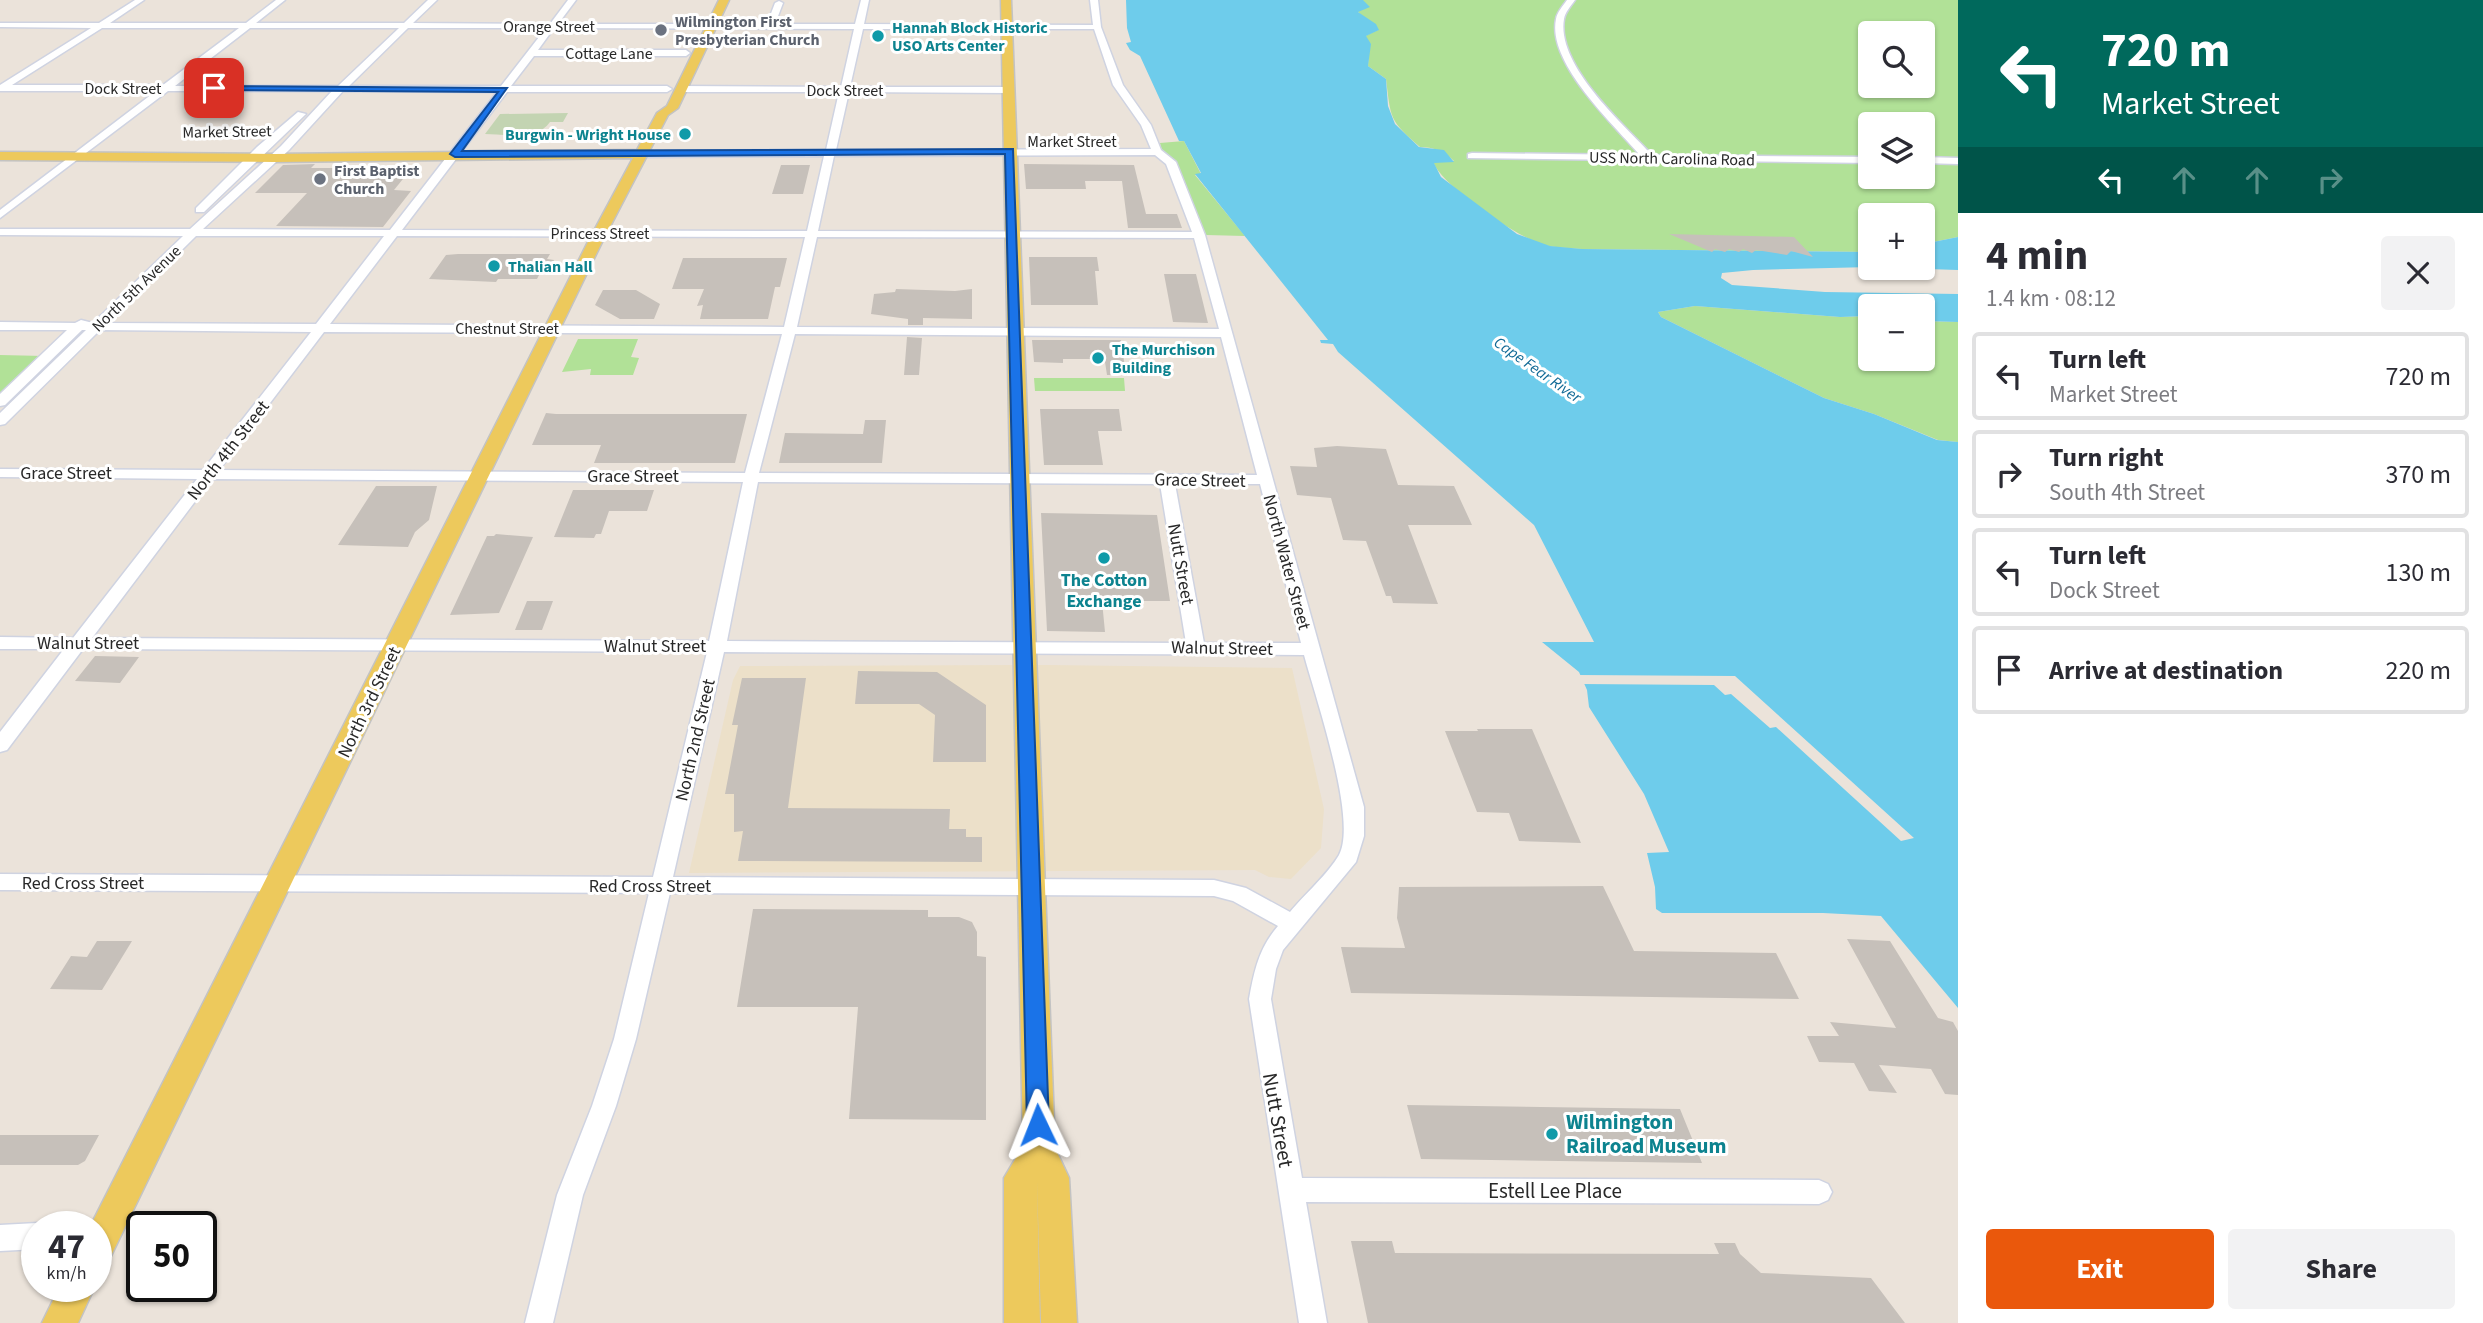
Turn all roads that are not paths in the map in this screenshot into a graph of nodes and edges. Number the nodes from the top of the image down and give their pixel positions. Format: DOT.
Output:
graph roads {
  1 [pos="140,0"];
  2 [pos="281,0"];
  3 [pos="422,0"];
  4 [pos="433,0"];
  5 [pos="572,0"];
  6 [pos="713,0"];
  7 [pos="724,0"];
  8 [pos="866,0"];
  9 [pos="1006,0"];
  10 [pos="1094,0"];
  11 [pos="1571,0"];
  12 [pos="779,3"];
  13 [pos="0,24"];
  14 [pos="102,25"];
  15 [pos="248,25"];
  16 [pos="395,25"];
  17 [pos="407,25"];
  18 [pos="553,26"];
  19 [pos="706,26"];
  20 [pos="770,26"];
  21 [pos="860,26"];
  22 [pos="1006,26"];
  23 [pos="1097,27"];
  24 [pos="532,53"];
  25 [pos="686,53"];
  26 [pos="1,88"];
  27 [pos="167,88"];
  28 [pos="330,89"];
  29 [pos="343,89"];
  30 [pos="504,89"];
  31 [pos="667,89"];
  32 [pos="681,89"];
  33 [pos="845,90"];
  34 [pos="1009,90"];
  35 [pos="663,113"];
  36 [pos="285,148"];
  37 [pos="0,149"];
  38 [pos="1157,152"];
  39 [pos="83,153"];
  40 [pos="257,153"];
  41 [pos="455,154"];
  42 [pos="641,154"];
  43 [pos="830,155"];
  44 [pos="1010,155"];
  45 [pos="0,156"];
  46 [pos="1472,156"];
  47 [pos="1648,157"];
  48 [pos="274,158"];
  49 [pos="1168,159"];
  50 [pos="1858,160"];
  51 [pos="1935,160"];
  52 [pos="1958,160"];
  53 [pos="0,215"];
  54 [pos="0,232"];
  55 [pos="177,232"];
  56 [pos="193,232"];
  57 [pos="393,233"];
  58 [pos="600,233"];
  59 [pos="811,234"];
  60 [pos="1012,234"];
  61 [pos="1199,235"];
  62 [pos="0,326"];
  63 [pos="79,327"];
  64 [pos="96,327"];
  65 [pos="321,327"];
  66 [pos="552,329"];
  67 [pos="790,329"];
  68 [pos="1014,330"];
  69 [pos="1226,333"];
  70 [pos="0,401"];
  71 [pos="0,421"];
  72 [pos="0,473"];
  73 [pos="209,474"];
  74 [pos="481,475"];
  75 [pos="751,477"];
  76 [pos="1018,478"];
  77 [pos="1167,480"];
  78 [pos="1265,481"];
  79 [pos="0,643"];
  80 [pos="79,643"];
  81 [pos="397,644"];
  82 [pos="717,646"];
  83 [pos="1023,646"];
  84 [pos="1196,648"];
  85 [pos="1311,649"];
  86 [pos="0,745"];
  87 [pos="0,882"];
  88 [pos="278,884"];
  89 [pos="661,886"];
  90 [pos="1030,887"];
  91 [pos="1292,924"];
  92 [pos="1039,1149"];
  93 [pos="1290,1190"];
  94 [pos="1819,1192"];
  95 [pos="112,1213"];
  96 [pos="21,1237"];
  97 [pos="0,1238"];
  98 [pos="539,1323"];
  99 [pos="1022,1323"];
  100 [pos="1059,1323"];
  101 [pos="1313,1323"];
  1 -- 14 [label="street"];
  2 -- 15 [label="street"];
  3 -- 16 [label="street, North 5th Avenue"];
  4 -- 17 [label="street, North 5th Avenue"];
  5 -- 18 [label="street, North 4th Street"];
  6 -- 19 [label="main road"];
  7 -- 19 [label="main road"];
  8 -- 21 [label="street, North 2nd Street"];
  9 -- 22 [label="main road"];
  10 -- 23 [label="street"];
  11 -- 47 [label="street"];
  12 -- 20 [label="street"];
  13 -- 14 [label="street, Orange Street"];
  14 -- 15 [label="street, Orange Street"];
  14 -- 26 [label="street"];
  15 -- 16 [label="street, Orange Street"];
  15 -- 27 [label="street"];
  16 -- 17 [label="street, Orange Street"];
  16 -- 28 [label="street, North 5th Avenue"];
  17 -- 18 [label="street, Orange Street"];
  17 -- 29 [label="street, North 5th Avenue"];
  18 -- 19 [label="street, Orange Street"];
  18 -- 24 [label="street, North 4th Street"];
  19 -- 20 [label="street, Orange Street"];
  19 -- 25 [label="main road"];
  19 -- 32 [label="main road"];
  20 -- 21 [label="street, Orange Street"];
  21 -- 22 [label="street, Orange Street"];
  21 -- 33 [label="street, North 2nd Street"];
  22 -- 23 [label="street, Orange Street"];
  22 -- 34 [label="main road"];
  23 -- 38 [label="street"];
  24 -- 25 [label="street, Cottage Lane"];
  24 -- 30 [label="street, North 4th Street"];
  25 -- 31 [label="main road"];
  26 -- 27 [label="street, Dock Street"];
  27 -- 28 [label="street, Dock Street"];
  27 -- 39 [label="street"];
  28 -- 29 [label="street, Dock Street"];
  28 -- 40 [label="street, North 5th Avenue"];
  29 -- 30 [label="street, Dock Street"];
  29 -- 36 [label="street, North 5th Avenue"];
  30 -- 31 [label="street, Dock Street"];
  30 -- 41 [label="street, North 4th Street"];
  31 -- 35 [label="main road"];
  32 -- 33 [label="street, Dock Street"];
  32 -- 35 [label="main road"];
  33 -- 34 [label="street, Dock Street"];
  33 -- 43 [label="street, North 2nd Street"];
  34 -- 44 [label="main road"];
  35 -- 42 [label="main road, North 3rd Street"];
  36 -- 40 [label="main road, Market Street"];
  36 -- 41 [label="main road, Market Street"];
  36 -- 48 [label="street, North 5th Avenue"];
  37 -- 39 [label="main road, Market Street"];
  38 -- 44 [label="street, Market Street"];
  38 -- 49 [label="street"];
  39 -- 40 [label="main road, Market Street"];
  39 -- 45 [label="main road, Market Street"];
  39 -- 53 [label="street"];
  40 -- 48 [label="main road, Market Street"];
  40 -- 55 [label="street, North 5th Avenue"];
  41 -- 42 [label="main road, Market Street"];
  41 -- 48 [label="main road, Market Street"];
  41 -- 57 [label="street, North 4th Street"];
  42 -- 43 [label="street, Market Street"];
  42 -- 58 [label="main road, North 3rd Street"];
  43 -- 44 [label="street, Market Street"];
  43 -- 59 [label="street, North 2nd Street"];
  44 -- 49 [label="street, Market Street"];
  44 -- 60 [label="main road"];
  46 -- 47 [label="street, USS North Carolina Road"];
  47 -- 50 [label="street, USS North Carolina Road"];
  48 -- 56 [label="street, North 5th Avenue"];
  49 -- 61 [label="street, North Water Street"];
  51 -- 52 [label="street"];
  54 -- 55 [label="street, Princess Street"];
  55 -- 56 [label="street, Princess Street"];
  55 -- 63 [label="street, North 5th Avenue"];
  56 -- 57 [label="street, Princess Street"];
  56 -- 64 [label="street, North 5th Avenue"];
  57 -- 58 [label="street, Princess Street"];
  57 -- 65 [label="street, North 4th Street"];
  58 -- 59 [label="street, Princess Street"];
  58 -- 66 [label="main road, North 3rd Street"];
  59 -- 60 [label="street, Princess Street"];
  59 -- 67 [label="street, North 2nd Street"];
  60 -- 61 [label="street, Princess Street"];
  60 -- 68 [label="main road"];
  61 -- 69 [label="street, North Water Street"];
  62 -- 63 [label="street, Chestnut Street"];
  63 -- 64 [label="street, Chestnut Street"];
  63 -- 70 [label="street, North 5th Avenue"];
  64 -- 65 [label="street, Chestnut Street"];
  64 -- 71 [label="street, North 5th Avenue"];
  65 -- 66 [label="street, Chestnut Street"];
  65 -- 73 [label="street, North 4th Street"];
  66 -- 67 [label="street, Chestnut Street"];
  66 -- 74 [label="main road, North 3rd Street"];
  67 -- 68 [label="street, Chestnut Street"];
  67 -- 75 [label="street, North 2nd Street"];
  68 -- 69 [label="street, Chestnut Street"];
  68 -- 76 [label="main road"];
  69 -- 78 [label="street, North Water Street"];
  72 -- 73 [label="street, Grace Street"];
  73 -- 74 [label="street, Grace Street"];
  73 -- 80 [label="street, North 4th Street"];
  74 -- 75 [label="street, Grace Street"];
  74 -- 81 [label="main road, North 3rd Street"];
  75 -- 76 [label="street, Grace Street"];
  75 -- 82 [label="street, North 2nd Street"];
  76 -- 77 [label="street, Grace Street"];
  76 -- 83 [label="main road"];
  77 -- 78 [label="street, Grace Street"];
  77 -- 84 [label="street, Nutt Street"];
  78 -- 85 [label="street, North Water Street"];
  79 -- 80 [label="street, Walnut Street"];
  80 -- 81 [label="street, Walnut Street"];
  80 -- 86 [label="street, North 4th Street"];
  81 -- 82 [label="street, Walnut Street"];
  81 -- 88 [label="main road, North 3rd Street"];
  82 -- 83 [label="street, Walnut Street"];
  82 -- 89 [label="street, North 2nd Street"];
  83 -- 84 [label="street, Walnut Street"];
  83 -- 90 [label="main road"];
  84 -- 85 [label="street, Walnut Street"];
  85 -- 91 [label="street, North Water Street"];
  87 -- 88 [label="street, Red Cross Street"];
  88 -- 89 [label="street, Red Cross Street"];
  88 -- 95 [label="main road, North 3rd Street"];
  89 -- 90 [label="street, Red Cross Street"];
  89 -- 98 [label="street, North 2nd Street"];
  90 -- 91 [label="street, Red Cross Street"];
  90 -- 92 [label="main road"];
  91 -- 93 [label="street, Nutt Street"];
  92 -- 99 [label="main road"];
  92 -- 100 [label="main road"];
  93 -- 94 [label="street, Estell Lee Place"];
  93 -- 101 [label="street, Nutt Street"];
  96 -- 97 [label="street"];
}
